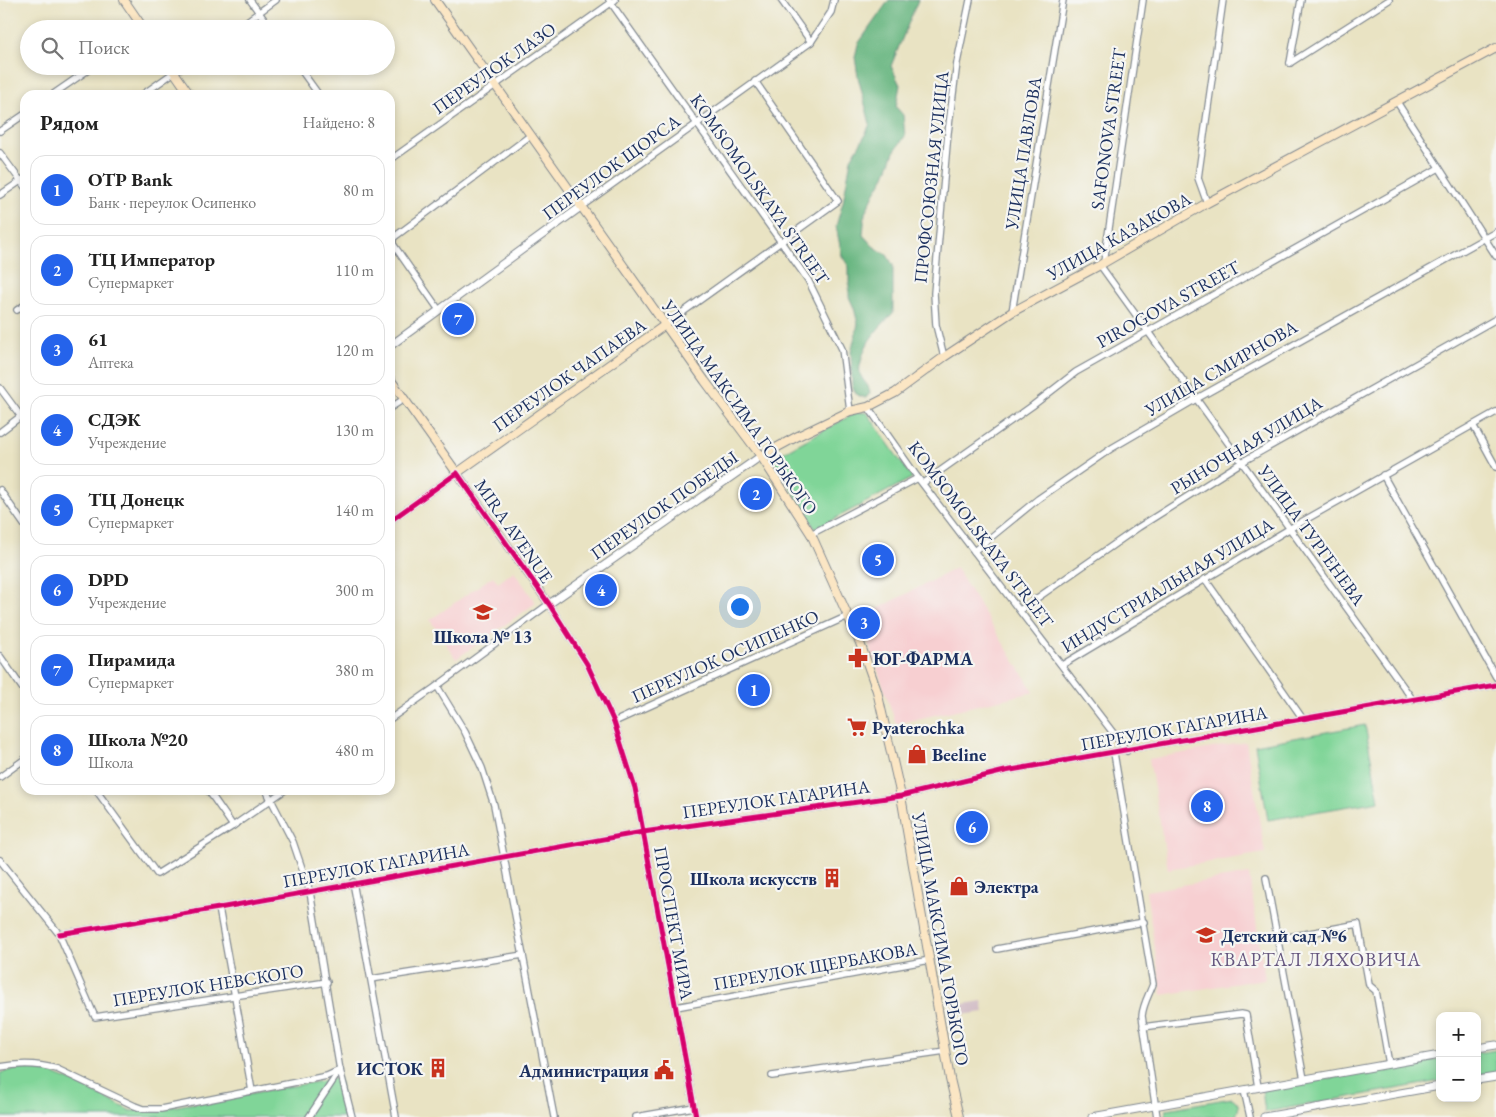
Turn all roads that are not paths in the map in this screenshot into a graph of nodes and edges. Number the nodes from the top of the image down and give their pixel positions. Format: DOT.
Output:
graph roads {
  1 [pos="124,0"];
  2 [pos="250,0"];
  3 [pos="276,0"];
  4 [pos="435,0"];
  5 [pos="781,0"];
  6 [pos="834,0"];
  7 [pos="970,0"];
  8 [pos="1063,0"];
  9 [pos="1143,0"];
  10 [pos="1223,0"];
  11 [pos="1301,0"];
  12 [pos="1389,0"];
  13 [pos="612,1"];
  14 [pos="259,12"];
  15 [pos="138,20"];
  16 [pos="248,20"];
  17 [pos="265,20"];
  18 [pos="811,42"];
  19 [pos="1496,48"];
  20 [pos="81,75"];
  21 [pos="165,75"];
  22 [pos="176,75"];
  23 [pos="305,75"];
  24 [pos="755,82"];
  25 [pos="496,86"];
  26 [pos="59,90"];
  27 [pos="148,90"];
  28 [pos="187,90"];
  29 [pos="315,90"];
  30 [pos="1397,102"];
  31 [pos="20,117"];
  32 [pos="696,123"];
  33 [pos="0,131"];
  34 [pos="531,135"];
  35 [pos="0,152"];
  36 [pos="395,157"];
  37 [pos="1439,168"];
  38 [pos="20,175"];
  39 [pos="20,181"];
  40 [pos="0,195"];
  41 [pos="1208,204"];
  42 [pos="582,206"];
  43 [pos="1496,232"];
  44 [pos="395,237"];
  45 [pos="1484,238"];
  46 [pos="780,242"];
  47 [pos="395,246"];
  48 [pos="1496,256"];
  49 [pos="1102,264"];
  50 [pos="20,308"];
  51 [pos="17,310"];
  52 [pos="439,310"];
  53 [pos="1012,312"];
  54 [pos="1496,319"];
  55 [pos="665,325"];
  56 [pos="1148,332"];
  57 [pos="395,342"];
  58 [pos="944,357"];
  59 [pos="395,386"];
  60 [pos="0,388"];
  61 [pos="1196,398"];
  62 [pos="404,399"];
  63 [pos="395,405"];
  64 [pos="868,407"];
  65 [pos="20,411"];
  66 [pos="850,411"];
  67 [pos="1496,412"];
  68 [pos="20,416"];
  69 [pos="1473,425"];
  70 [pos="0,432"];
  71 [pos="761,456"];
  72 [pos="1242,462"];
  73 [pos="1496,467"];
  74 [pos="457,473"];
  75 [pos="1383,475"];
  76 [pos="918,478"];
  77 [pos="922,484"];
  78 [pos="0,490"];
  79 [pos="395,517"];
  80 [pos="20,519"];
  81 [pos="1290,529"];
  82 [pos="811,534"];
  83 [pos="974,551"];
  84 [pos="1205,579"];
  85 [pos="549,604"];
  86 [pos="1020,610"];
  87 [pos="848,616"];
  88 [pos="0,656"];
  89 [pos="1062,666"];
  90 [pos="1496,677"];
  91 [pos="20,685"];
  92 [pos="1496,685"];
  93 [pos="437,686"];
  94 [pos="1413,700"];
  95 [pos="395,715"];
  96 [pos="1302,720"];
  97 [pos="614,722"];
  98 [pos="1127,751"];
  99 [pos="1114,753"];
  100 [pos="20,763"];
  101 [pos="0,777"];
  102 [pos="100,795"];
  103 [pos="211,795"];
  104 [pos="269,795"];
  105 [pos="278,795"];
  106 [pos="901,796"];
  107 [pos="272,799"];
  108 [pos="233,826"];
  109 [pos="643,832"];
  110 [pos="504,856"];
  111 [pos="0,860"];
  112 [pos="1266,878"];
  113 [pos="353,882"];
  114 [pos="310,892"];
  115 [pos="219,908"];
  116 [pos="1144,922"];
  117 [pos="59,934"];
  118 [pos="1278,939"];
  119 [pos="997,949"];
  120 [pos="524,956"];
  121 [pos="930,960"];
  122 [pos="371,979"];
  123 [pos="327,982"];
  124 [pos="235,996"];
  125 [pos="676,1007"];
  126 [pos="1144,1027"];
  127 [pos="1496,1045"];
  128 [pos="1481,1047"];
  129 [pos="945,1052"];
  130 [pos="1436,1056"];
  131 [pos="1390,1064"];
  132 [pos="0,1067"];
  133 [pos="340,1070"];
  134 [pos="772,1076"];
  135 [pos="1496,1077"];
  136 [pos="1304,1079"];
  137 [pos="1481,1079"];
  138 [pos="1258,1087"];
  139 [pos="1436,1087"];
  140 [pos="1244,1090"];
  141 [pos="252,1091"];
  142 [pos="1156,1106"];
  143 [pos="694,1107"];
  144 [pos="309,1117"];
  145 [pos="352,1117"];
  146 [pos="396,1117"];
  147 [pos="554,1117"];
  148 [pos="636,1117"];
  149 [pos="696,1117"];
  150 [pos="959,1117"];
  151 [pos="1092,1117"];
  152 [pos="1158,1117"];
  153 [pos="1250,1117"];
  154 [pos="1264,1117"];
  1 -- 15 [label="main road"];
  2 -- 14 [label="street"];
  3 -- 14 [label="street"];
  4 -- 25 [label="main road, УЛИЦА МАКСИМА ГОРЬКОГО"];
  5 -- 18 [label="street"];
  6 -- 18 [label="street, ПЕРЕУЛОК ЩОРСА"];
  7 -- 58 [label="street, ПРОФСОЮЗНАЯ УЛИЦА"];
  8 -- 53 [label="street, УЛИЦА ПАВЛОВА"];
  9 -- 49 [label="street, SAFONOVA STREET"];
  10 -- 41 [label="street"];
  11 -- 12 [label="street"];
  13 -- 25 [label="street, ПЕРЕУЛОК ЛАЗО"];
  13 -- 32 [label="street, KOMSOMOLSKAYA STREET"];
  14 -- 16 [label="street"];
  14 -- 17 [label="street"];
  18 -- 24 [label="street, ПЕРЕУЛОК ЩОРСА"];
  19 -- 30 [label="main road, УЛИЦА КАЗАКОВА"];
  20 -- 26 [label="street"];
  21 -- 27 [label="street"];
  22 -- 28 [label="main road"];
  23 -- 29 [label="street"];
  24 -- 32 [label="street, ПЕРЕУЛОК ЩОРСА"];
  24 -- 46 [label="street, ПЕРЕУЛОК ЧАПАЕВА"];
  25 -- 34 [label="main road, УЛИЦА МАКСИМА ГОРЬКОГО"];
  25 -- 36 [label="street, ПЕРЕУЛОК ЛАЗО"];
  30 -- 37 [label="street"];
  30 -- 41 [label="main road, УЛИЦА КАЗАКОВА"];
  31 -- 33 [label="street"];
  32 -- 42 [label="street, ПЕРЕУЛОК ЩОРСА"];
  32 -- 46 [label="street, KOMSOMOLSKAYA STREET"];
  34 -- 42 [label="main road, УЛИЦА МАКСИМА ГОРЬКОГО"];
  34 -- 44 [label="street"];
  35 -- 38 [label="street"];
  37 -- 45 [label="street"];
  37 -- 56 [label="street, PIROGOVA STREET"];
  39 -- 40 [label="street"];
  41 -- 49 [label="main road, УЛИЦА КАЗАКОВА"];
  42 -- 52 [label="street, ПЕРЕУЛОК ЩОРСА"];
  42 -- 55 [label="main road, УЛИЦА МАКСИМА ГОРЬКОГО"];
  43 -- 45 [label="street, УЛИЦА СМИРНОВА"];
  45 -- 48 [label="street"];
  45 -- 61 [label="street, УЛИЦА СМИРНОВА"];
  46 -- 55 [label="street, ПЕРЕУЛОК ЧАПАЕВА"];
  46 -- 66 [label="street, KOMSOMOLSKAYA STREET"];
  47 -- 52 [label="street"];
  49 -- 53 [label="main road, УЛИЦА КАЗАКОВА"];
  49 -- 56 [label="street, УЛИЦА ТУРГЕНЕВА"];
  50 -- 51 [label="street"];
  52 -- 57 [label="street, ПЕРЕУЛОК ЩОРСА"];
  53 -- 58 [label="main road, УЛИЦА КАЗАКОВА"];
  54 -- 72 [label="street, РЫНОЧНАЯ УЛИЦА"];
  55 -- 71 [label="main road, УЛИЦА МАКСИМА ГОРЬКОГО"];
  55 -- 74 [label="main road, ПЕРЕУЛОК ЧАПАЕВА"];
  56 -- 61 [label="street, УЛИЦА ТУРГЕНЕВА"];
  56 -- 77 [label="street, PIROGOVA STREET"];
  58 -- 64 [label="main road, УЛИЦА КАЗАКОВА"];
  59 -- 62 [label="main road, MIRA AVENUE"];
  60 -- 65 [label="street"];
  61 -- 72 [label="street, УЛИЦА ТУРГЕНЕВА"];
  61 -- 83 [label="street, УЛИЦА СМИРНОВА"];
  62 -- 63 [label="street"];
  62 -- 74 [label="main road, MIRA AVENUE"];
  64 -- 66 [label="main road, УЛИЦА КАЗАКОВА"];
  64 -- 76 [label="street, KOMSOMOLSKAYA STREET"];
  66 -- 71 [label="main road, УЛИЦА КАЗАКОВА"];
  67 -- 69 [label="street, ИНДУСТРИАЛЬНАЯ УЛИЦА"];
  68 -- 70 [label="street"];
  69 -- 73 [label="street"];
  69 -- 75 [label="street, ИНДУСТРИАЛЬНАЯ УЛИЦА"];
  71 -- 82 [label="main road, УЛИЦА МАКСИМА ГОРЬКОГО"];
  71 -- 85 [label="street, ПЕРЕУЛОК ПОБЕДЫ"];
  72 -- 81 [label="street, УЛИЦА ТУРГЕНЕВА"];
  72 -- 86 [label="street, РЫНОЧНАЯ УЛИЦА"];
  74 -- 79 [label="street, ПЕРЕУЛОК ЧАПАЕВА"];
  74 -- 85 [label="street, MIRA AVENUE"];
  75 -- 81 [label="street, ИНДУСТРИАЛЬНАЯ УЛИЦА"];
  75 -- 90 [label="street"];
  76 -- 77 [label="street, KOMSOMOLSKAYA STREET"];
  76 -- 82 [label="street"];
  77 -- 83 [label="street, KOMSOMOLSKAYA STREET"];
  78 -- 80 [label="street"];
  81 -- 84 [label="street, ИНДУСТРИАЛЬНАЯ УЛИЦА"];
  81 -- 94 [label="street, УЛИЦА ТУРГЕНЕВА"];
  82 -- 87 [label="main road, УЛИЦА МАКСИМА ГОРЬКОГО"];
  83 -- 86 [label="street, KOMSOMOLSKAYA STREET"];
  84 -- 89 [label="street, ИНДУСТРИАЛЬНАЯ УЛИЦА"];
  84 -- 96 [label="street"];
  85 -- 93 [label="street, ПЕРЕУЛОК ПОБЕДЫ"];
  85 -- 97 [label="street, ПРОСПЕКТ МИРА"];
  86 -- 89 [label="street, KOMSOMOLSKAYA STREET"];
  87 -- 97 [label="street, ПЕРЕУЛОК ОСИПЕНКО"];
  87 -- 106 [label="main road, УЛИЦА МАКСИМА ГОРЬКОГО"];
  88 -- 91 [label="street"];
  89 -- 98 [label="street, KOMSOMOLSKAYA STREET"];
  92 -- 94 [label="street, ПЕРЕУЛОК ГАГАРИНА"];
  93 -- 95 [label="street, ПЕРЕУЛОК ПОБЕДЫ"];
  93 -- 110 [label="street"];
  94 -- 96 [label="street, ПЕРЕУЛОК ГАГАРИНА"];
  96 -- 98 [label="street, ПЕРЕУЛОК ГАГАРИНА"];
  97 -- 109 [label="street, ПРОСПЕКТ МИРА"];
  98 -- 99 [label="street, ПЕРЕУЛОК ГАГАРИНА"];
  99 -- 106 [label="street, ПЕРЕУЛОК ГАГАРИНА"];
  99 -- 116 [label="street"];
  100 -- 101 [label="street"];
  102 -- 108 [label="street"];
  103 -- 108 [label="street"];
  104 -- 107 [label="street"];
  105 -- 107 [label="street"];
  106 -- 109 [label="street, ПЕРЕУЛОК ГАГАРИНА"];
  106 -- 121 [label="main road, УЛИЦА МАКСИМА ГОРЬКОГО"];
  107 -- 108 [label="street"];
  107 -- 114 [label="street"];
  109 -- 110 [label="street, ПЕРЕУЛОК ГАГАРИНА"];
  109 -- 125 [label="street, ПРОСПЕКТ МИРА"];
  110 -- 113 [label="street, ПЕРЕУЛОК ГАГАРИНА"];
  110 -- 120 [label="street"];
  111 -- 117 [label="street"];
  112 -- 118 [label="street"];
  113 -- 114 [label="street, ПЕРЕУЛОК ГАГАРИНА"];
  113 -- 122 [label="street"];
  114 -- 115 [label="street, ПЕРЕУЛОК ГАГАРИНА"];
  114 -- 123 [label="street"];
  115 -- 117 [label="street, ПЕРЕУЛОК ГАГАРИНА"];
  115 -- 124 [label="street"];
  116 -- 119 [label="street"];
  116 -- 126 [label="street"];
  117 -- 124 [label="street, ПЕРЕУЛОК НЕВСКОГО"];
  118 -- 131 [label="street"];
  118 -- 136 [label="street"];
  120 -- 122 [label="street"];
  120 -- 147 [label="street"];
  121 -- 125 [label="street, ПЕРЕУЛОК ЩЕРБАКОВА"];
  121 -- 129 [label="main road, УЛИЦА МАКСИМА ГОРЬКОГО"];
  122 -- 146 [label="street"];
  123 -- 124 [label="street, ПЕРЕУЛОК НЕВСКОГО"];
  123 -- 133 [label="street"];
  124 -- 141 [label="street"];
  125 -- 143 [label="street, ПРОСПЕКТ МИРА"];
  126 -- 138 [label="street"];
  126 -- 142 [label="street"];
  127 -- 128 [label="street"];
  129 -- 134 [label="street"];
  129 -- 150 [label="main road, УЛИЦА МАКСИМА ГОРЬКОГО"];
  130 -- 131 [label="street"];
  131 -- 136 [label="street"];
  132 -- 141 [label="street"];
  133 -- 141 [label="street"];
  133 -- 144 [label="street"];
  133 -- 145 [label="street"];
  135 -- 137 [label="street"];
  136 -- 138 [label="street"];
  138 -- 140 [label="street"];
  139 -- 154 [label="street"];
  140 -- 142 [label="street"];
  140 -- 153 [label="street"];
  142 -- 151 [label="street"];
  142 -- 152 [label="street"];
  143 -- 148 [label="street"];
  143 -- 149 [label="street, ПРОСПЕКТ МИРА"];
}
